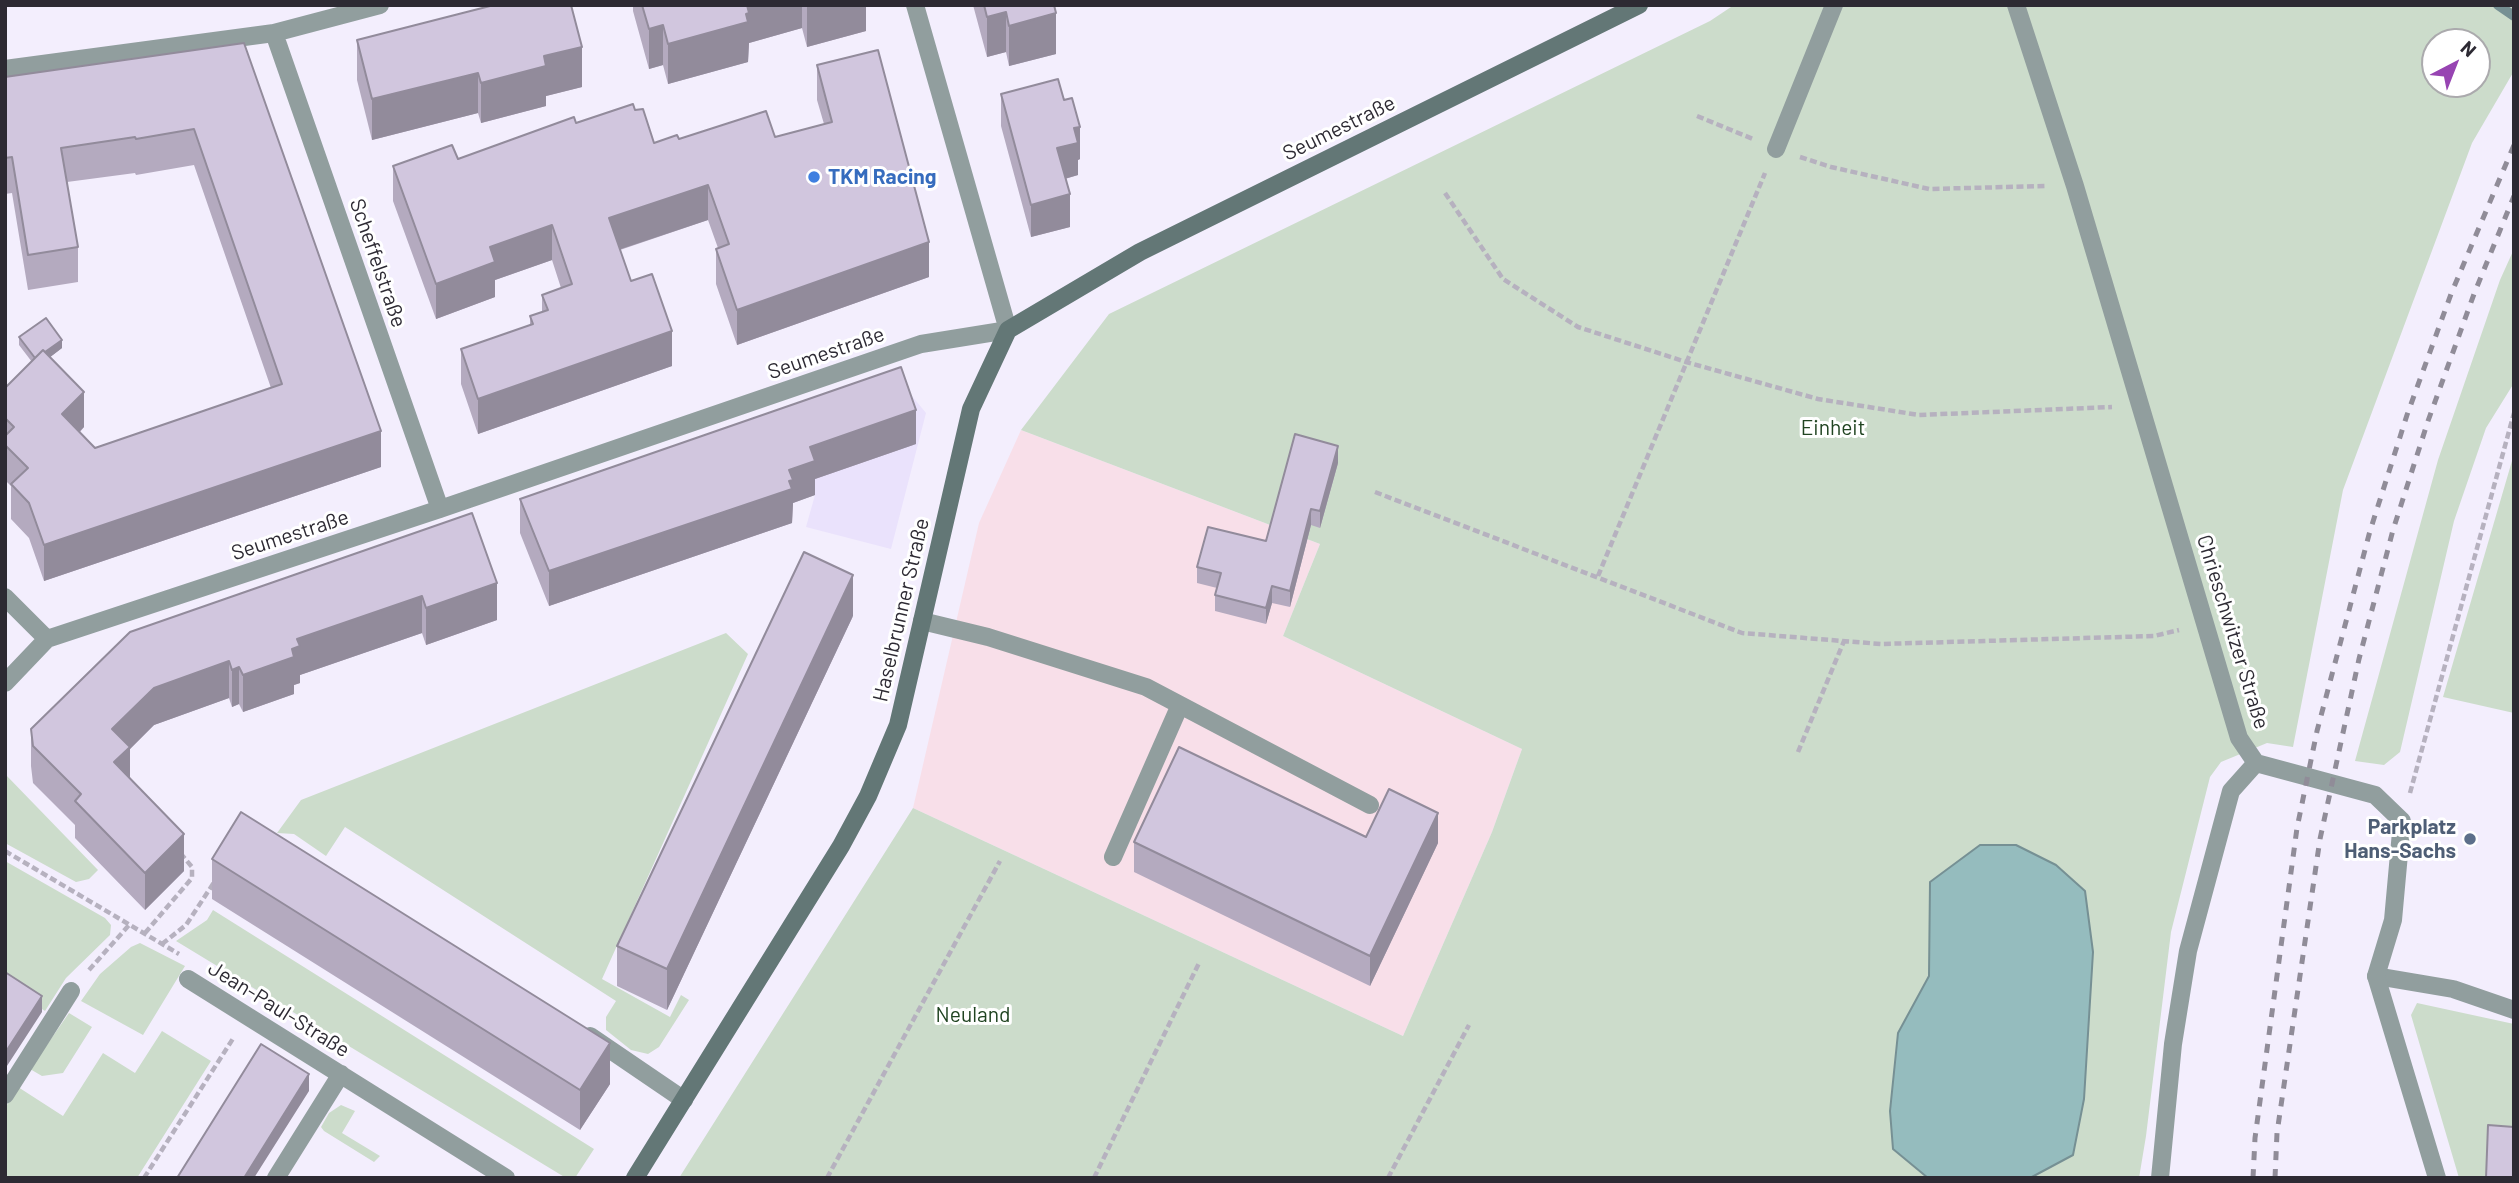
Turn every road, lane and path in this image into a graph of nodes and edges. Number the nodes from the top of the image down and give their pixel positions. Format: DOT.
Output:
graph roads {
  1 [pos="380,5"];
  2 [pos="915,5"];
  3 [pos="1639,5"];
  4 [pos="1834,5"];
  5 [pos="2016,5"];
  6 [pos="274,33"];
  7 [pos="5,69"];
  8 [pos="1697,116"];
  9 [pos="1776,149"];
  10 [pos="2075,186"];
  11 [pos="1445,193"];
  12 [pos="1008,330"];
  13 [pos="1686,362"];
  14 [pos="2141,405"];
  15 [pos="2514,413"];
  16 [pos="1375,492"];
  17 [pos="440,509"];
  18 [pos="1598,576"];
  19 [pos="5,597"];
  20 [pos="922,621"];
  21 [pos="2205,624"];
  22 [pos="47,639"];
  23 [pos="1844,641"];
  24 [pos="5,683"];
  25 [pos="1180,705"];
  26 [pos="1798,752"];
  27 [pos="2256,764"];
  28 [pos="1370,805"];
  29 [pos="2402,821"];
  30 [pos="175,847"];
  31 [pos="5,851"];
  32 [pos="1113,857"];
  33 [pos="1000,861"];
  34 [pos="217,879"];
  35 [pos="130,924"];
  36 [pos="145,933"];
  37 [pos="162,944"];
  38 [pos="1200,961"];
  39 [pos="2376,976"];
  40 [pos="188,979"];
  41 [pos="71,991"];
  42 [pos="2514,1010"];
  43 [pos="248,1015"];
  44 [pos="570,1024"];
  45 [pos="1469,1025"];
  46 [pos="341,1074"];
  47 [pos="5,1095"];
  48 [pos="684,1100"];
  49 [pos="144,1178"];
  50 [pos="276,1178"];
  51 [pos="506,1178"];
  52 [pos="635,1178"];
  53 [pos="827,1178"];
  54 [pos="1094,1178"];
  55 [pos="1388,1178"];
  56 [pos="2160,1178"];
  57 [pos="2437,1178"];
  1 -- 6 [label="street"];
  2 -- 12 [label="street"];
  3 -- 12 [label="street, Seumestraße"];
  4 -- 9 [label="street"];
  5 -- 10 [label="street, Chrieschwitzer Straße"];
  6 -- 7 [label="street"];
  6 -- 17 [label="street, Scheffelstraße"];
  8 -- 9 [label="path"];
  9 -- 10 [label="path"];
  9 -- 13 [label="path"];
  10 -- 14 [label="street, Chrieschwitzer Straße"];
  11 -- 13 [label="path"];
  12 -- 17 [label="street, Seumestraße"];
  12 -- 20 [label="street, Haselbrunner Straße"];
  13 -- 14 [label="path"];
  13 -- 18 [label="path"];
  14 -- 21 [label="street, Chrieschwitzer Straße"];
  15 -- 29 [label="path"];
  16 -- 18 [label="path"];
  17 -- 22 [label="street, Seumestraße"];
  18 -- 23 [label="path"];
  19 -- 22 [label="street"];
  20 -- 25 [label="street"];
  20 -- 48 [label="street, Haselbrunner Straße"];
  21 -- 23 [label="path"];
  21 -- 27 [label="street, Chrieschwitzer Straße"];
  22 -- 24 [label="street, Seumestraße"];
  23 -- 26 [label="path"];
  25 -- 28 [label="street"];
  25 -- 32 [label="street"];
  27 -- 29 [label="street"];
  27 -- 56 [label="street"];
  29 -- 39 [label="street"];
  30 -- 36 [label="path"];
  31 -- 35 [label="path, Jean-Paul-Straße"];
  33 -- 53 [label="path"];
  34 -- 37 [label="path"];
  35 -- 36 [label="path, Jean-Paul-Straße"];
  35 -- 41 [label="path"];
  36 -- 37 [label="path, Jean-Paul-Straße"];
  37 -- 40 [label="path, Jean-Paul-Straße"];
  38 -- 54 [label="path"];
  39 -- 42 [label="street"];
  39 -- 57 [label="street"];
  40 -- 43 [label="street, Jean-Paul-Straße"];
  41 -- 47 [label="street"];
  43 -- 46 [label="street, Jean-Paul-Straße"];
  43 -- 49 [label="path"];
  44 -- 48 [label="street"];
  45 -- 55 [label="path"];
  46 -- 50 [label="street"];
  46 -- 51 [label="street, Jean-Paul-Straße"];
  48 -- 52 [label="street, Haselbrunner Straße"];
}
